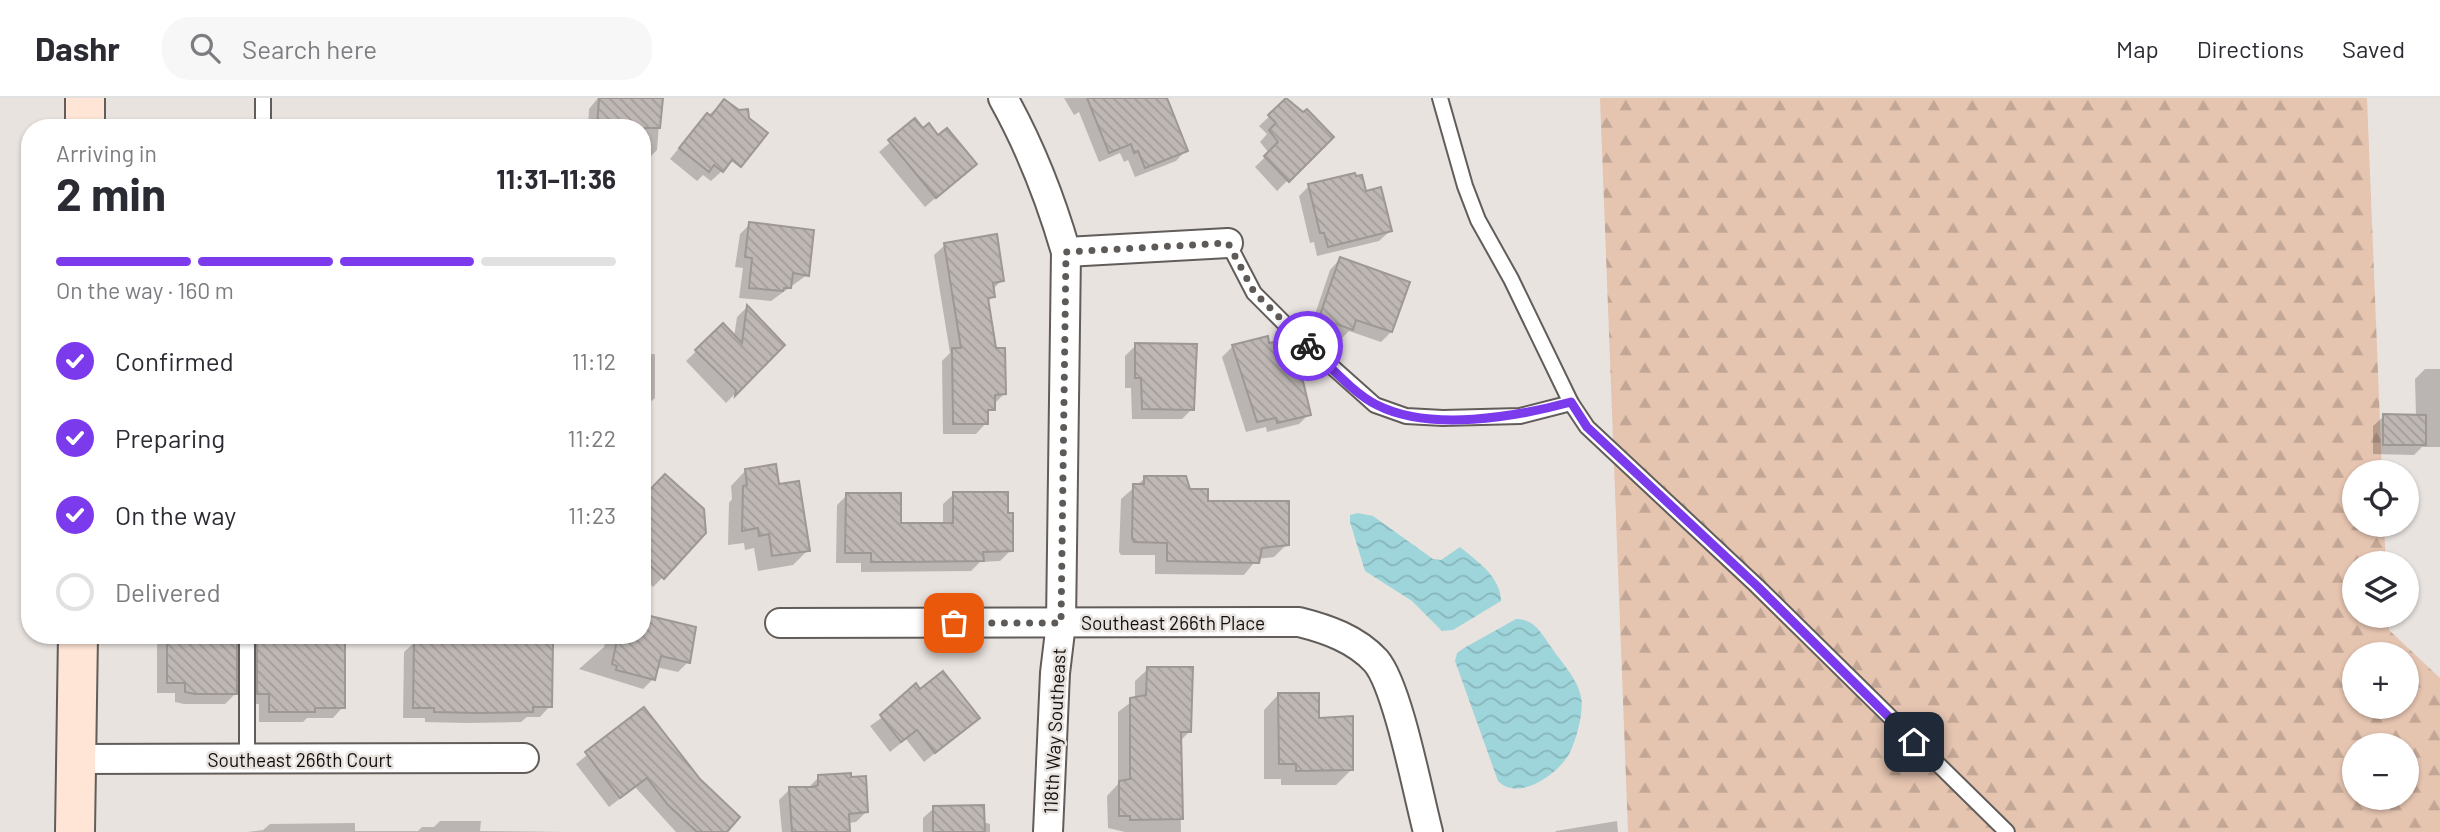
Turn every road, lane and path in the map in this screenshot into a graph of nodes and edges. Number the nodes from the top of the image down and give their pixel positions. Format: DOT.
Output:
graph roads {
  1 [pos="85,98"];
  2 [pos="263,98"];
  3 [pos="1003,98"];
  4 [pos="1440,98"];
  5 [pos="85,119"];
  6 [pos="263,119"];
  7 [pos="1228,243"];
  8 [pos="1066,252"];
  9 [pos="1571,402"];
  10 [pos="780,623"];
  11 [pos="1061,623"];
  12 [pos="78,644"];
  13 [pos="247,644"];
  14 [pos="524,758"];
  15 [pos="75,759"];
  16 [pos="247,759"];
  17 [pos="75,832"];
  18 [pos="1048,832"];
  19 [pos="1429,832"];
  20 [pos="2007,832"];
  1 -- 5 [label="main road"];
  2 -- 6 [label="lane"];
  3 -- 8 [label="street, 118th Way Southeast"];
  4 -- 9 [label="lane"];
  7 -- 8 [label="street"];
  7 -- 9 [label="lane"];
  8 -- 11 [label="street, 118th Way Southeast"];
  9 -- 20 [label="lane"];
  10 -- 11 [label="street, Southeast 266th Place"];
  11 -- 18 [label="street, 118th Way Southeast"];
  11 -- 19 [label="street, Southeast 266th Place"];
  12 -- 15 [label="main road"];
  13 -- 16 [label="lane"];
  14 -- 16 [label="street, Southeast 266th Court"];
  15 -- 16 [label="street, Southeast 266th Court"];
  15 -- 17 [label="main road"];
}
